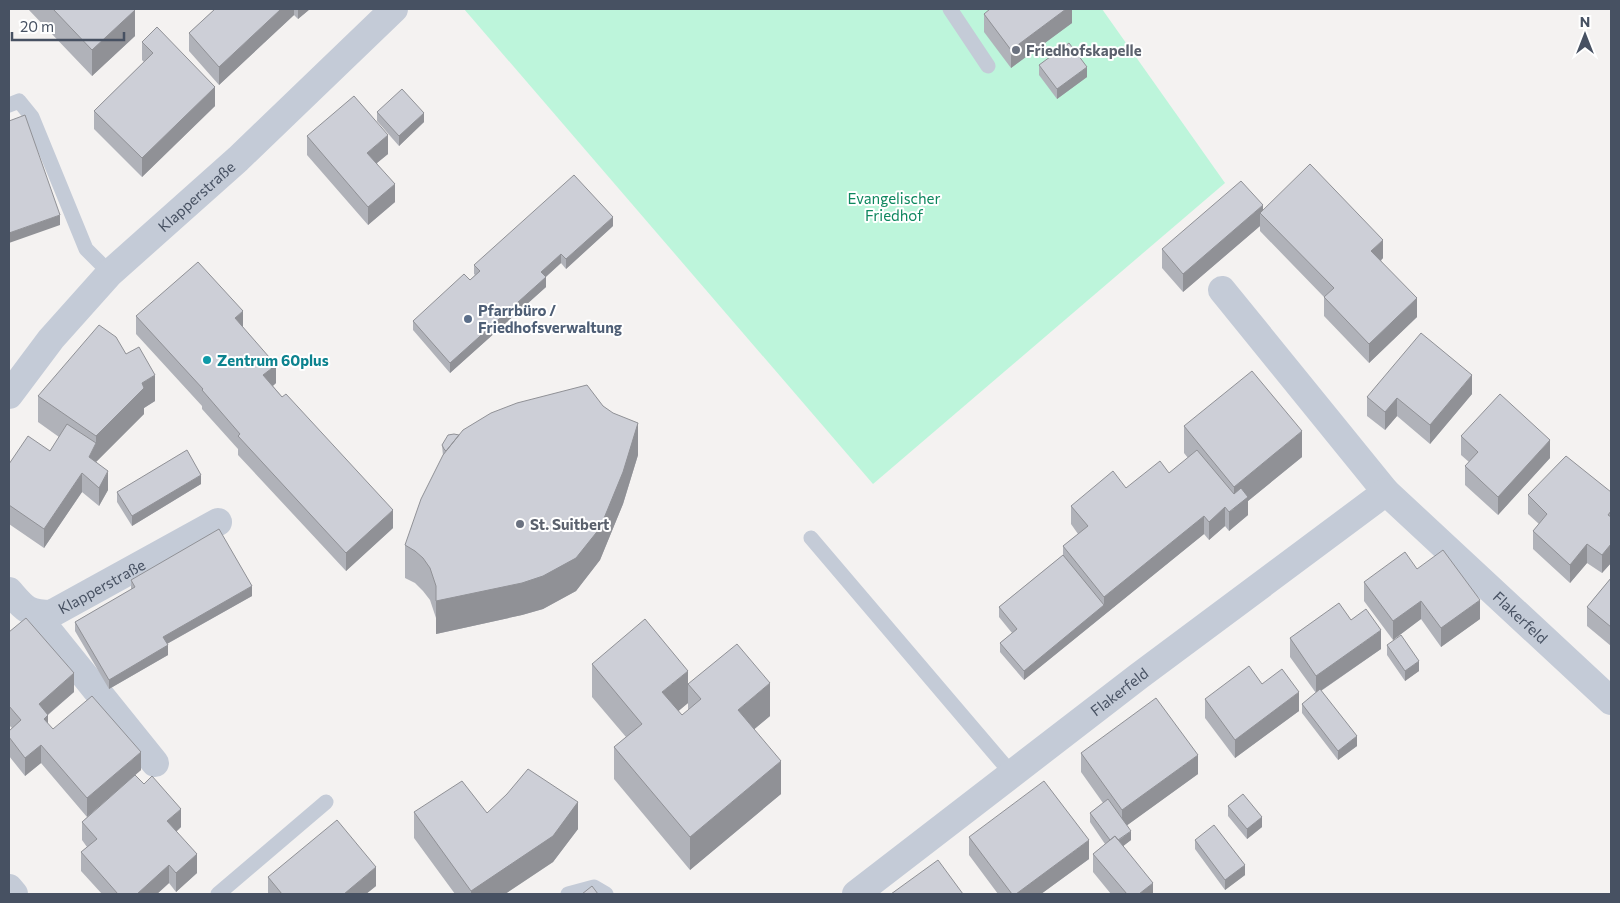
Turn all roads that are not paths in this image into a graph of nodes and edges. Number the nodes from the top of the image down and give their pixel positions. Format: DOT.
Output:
graph roads {
  1 [pos="394,9"];
  2 [pos="950,9"];
  3 [pos="988,66"];
  4 [pos="9,105"];
  5 [pos="110,273"];
  6 [pos="1222,290"];
  7 [pos="9,395"];
  8 [pos="1386,492"];
  9 [pos="218,522"];
  10 [pos="811,538"];
  11 [pos="9,591"];
  12 [pos="35,614"];
  13 [pos="1611,701"];
  14 [pos="155,763"];
  15 [pos="1012,774"];
  16 [pos="326,802"];
  17 [pos="9,888"];
  18 [pos="14,894"];
  19 [pos="218,894"];
  20 [pos="568,894"];
  21 [pos="606,894"];
  22 [pos="856,894"];
  1 -- 5 [label="street, Klapperstraße"];
  2 -- 3 [label="lane"];
  4 -- 5 [label="lane"];
  5 -- 7 [label="street, Klapperstraße"];
  6 -- 8 [label="street, Flakerfeld"];
  8 -- 13 [label="street, Flakerfeld"];
  8 -- 15 [label="street, Flakerfeld"];
  9 -- 12 [label="street, Klapperstraße"];
  10 -- 15 [label="lane"];
  11 -- 12 [label="street, Klapperstraße"];
  12 -- 14 [label="street, Klapperstraße"];
  15 -- 22 [label="street, Flakerfeld"];
  16 -- 19 [label="lane"];
  17 -- 18 [label="street"];
  20 -- 21 [label="lane"];
}
